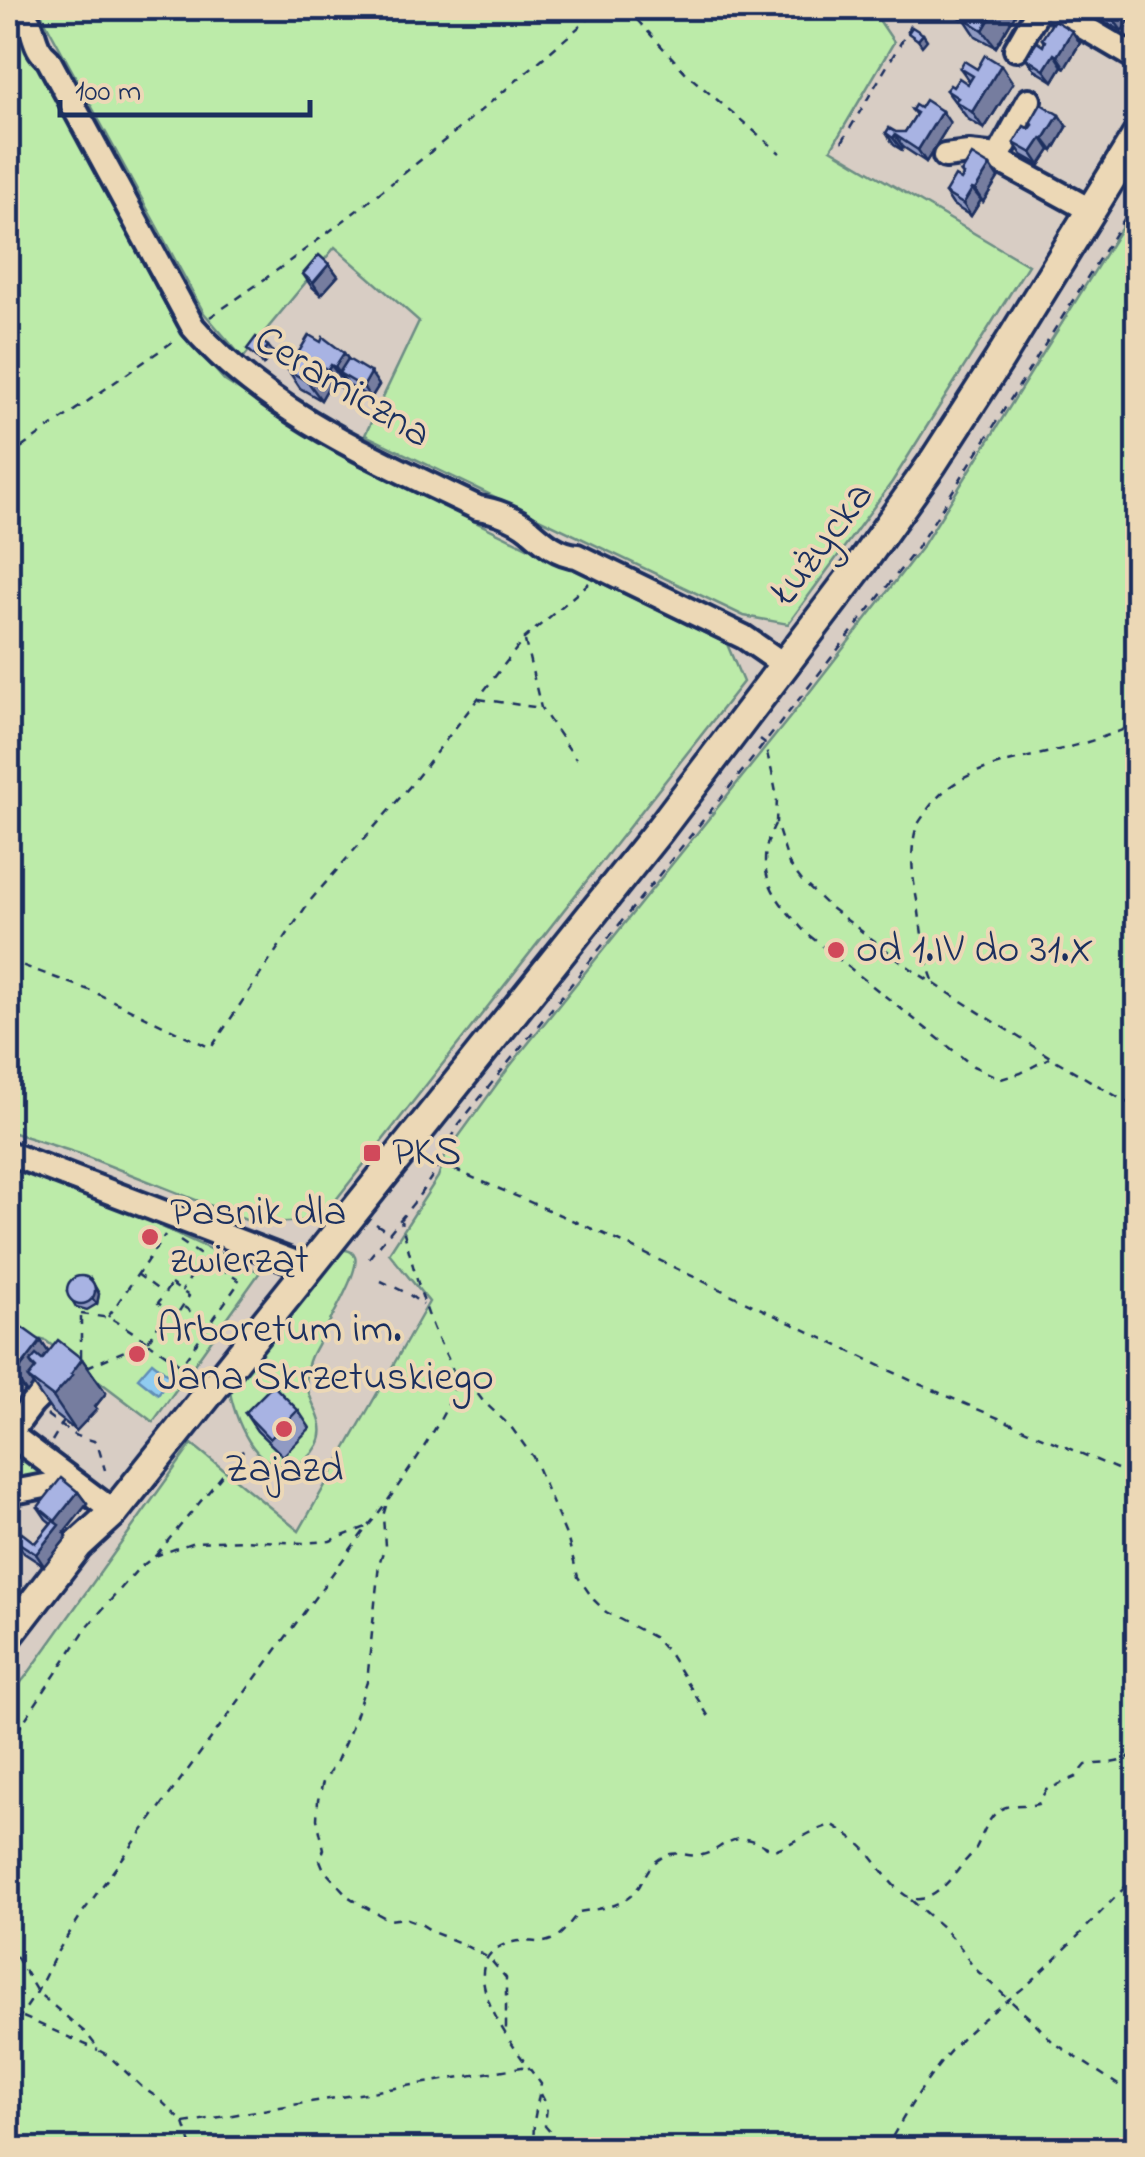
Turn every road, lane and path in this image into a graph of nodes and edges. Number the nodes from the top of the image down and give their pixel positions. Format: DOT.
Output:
graph roads {
  1 [pos="20,8"];
  2 [pos="601,8"];
  3 [pos="626,8"];
  4 [pos="918,8"];
  5 [pos="1043,8"];
  6 [pos="1051,8"];
  7 [pos="1082,16"];
  8 [pos="1016,49"];
  9 [pos="1138,59"];
  10 [pos="1029,100"];
  11 [pos="1138,134"];
  12 [pos="842,142"];
  13 [pos="780,153"];
  14 [pos="944,156"];
  15 [pos="996,158"];
  16 [pos="1138,197"];
  17 [pos="1090,210"];
  18 [pos="200,324"];
  19 [pos="8,457"];
  20 [pos="606,569"];
  21 [pos="524,639"];
  22 [pos="784,664"];
  23 [pos="478,699"];
  24 [pos="541,708"];
  25 [pos="1138,722"];
  26 [pos="739,723"];
  27 [pos="764,742"];
  28 [pos="576,759"];
  29 [pos="776,823"];
  30 [pos="8,960"];
  31 [pos="935,984"];
  32 [pos="1050,1057"];
  33 [pos="1138,1109"];
  34 [pos="8,1153"];
  35 [pos="438,1163"];
  36 [pos="401,1219"];
  37 [pos="375,1223"];
  38 [pos="167,1233"];
  39 [pos="390,1233"];
  40 [pos="179,1241"];
  41 [pos="203,1257"];
  42 [pos="368,1258"];
  43 [pos="309,1268"];
  44 [pos="137,1274"];
  45 [pos="381,1281"];
  46 [pos="182,1291"];
  47 [pos="164,1294"];
  48 [pos="183,1306"];
  49 [pos="426,1308"];
  50 [pos="168,1310"];
  51 [pos="108,1317"];
  52 [pos="210,1324"];
  53 [pos="149,1343"];
  54 [pos="66,1370"];
  55 [pos="453,1372"];
  56 [pos="32,1404"];
  57 [pos="8,1435"];
  58 [pos="245,1448"];
  59 [pos="105,1470"];
  60 [pos="1138,1478"];
  61 [pos="71,1481"];
  62 [pos="8,1494"];
  63 [pos="386,1505"];
  64 [pos="114,1512"];
  65 [pos="367,1526"];
  66 [pos="155,1556"];
  67 [pos="8,1636"];
  68 [pos="8,1661"];
  69 [pos="708,1717"];
  70 [pos="8,1745"];
  71 [pos="1138,1750"];
  72 [pos="1138,1874"];
  73 [pos="907,1897"];
  74 [pos="8,1942"];
  75 [pos="489,1958"];
  76 [pos="37,1992"];
  77 [pos="1010,2000"];
  78 [pos="22,2016"];
  79 [pos="8,2034"];
  80 [pos="506,2036"];
  81 [pos="100,2050"];
  82 [pos="528,2066"];
  83 [pos="540,2093"];
  84 [pos="1138,2098"];
  85 [pos="184,2123"];
  86 [pos="193,2150"];
  87 [pos="533,2150"];
  88 [pos="556,2150"];
  89 [pos="885,2150"];
  1 -- 18 [label="street, Ceramiczna"];
  2 -- 18 [label="path"];
  3 -- 13 [label="path"];
  4 -- 12 [label="path"];
  5 -- 8 [label="street"];
  6 -- 7 [label="street"];
  7 -- 9 [label="street"];
  10 -- 15 [label="street"];
  11 -- 17 [label="main road, Łużycka"];
  14 -- 15 [label="street"];
  15 -- 17 [label="street"];
  16 -- 27 [label="path"];
  17 -- 22 [label="main road, Łużycka"];
  18 -- 19 [label="path"];
  18 -- 20 [label="street, Ceramiczna"];
  20 -- 21 [label="path"];
  20 -- 22 [label="street, Ceramiczna"];
  21 -- 23 [label="path"];
  21 -- 24 [label="path"];
  22 -- 26 [label="main road, Łużycka"];
  23 -- 24 [label="path"];
  23 -- 30 [label="path"];
  24 -- 28 [label="path"];
  25 -- 31 [label="path"];
  26 -- 27 [label="path"];
  26 -- 43 [label="main road, Łużycka"];
  27 -- 29 [label="path"];
  27 -- 35 [label="path"];
  29 -- 31 [label="path"];
  29 -- 32 [label="path"];
  31 -- 32 [label="path"];
  32 -- 33 [label="path"];
  34 -- 43 [label="street"];
  35 -- 36 [label="path"];
  35 -- 60 [label="path"];
  36 -- 39 [label="path"];
  36 -- 49 [label="path"];
  37 -- 39 [label="path"];
  38 -- 44 [label="path"];
  39 -- 42 [label="path"];
  40 -- 41 [label="path"];
  41 -- 46 [label="path"];
  41 -- 52 [label="path"];
  43 -- 64 [label="main road, Łużycka"];
  44 -- 47 [label="path"];
  44 -- 51 [label="path"];
  45 -- 49 [label="path"];
  46 -- 47 [label="path"];
  46 -- 48 [label="path"];
  47 -- 50 [label="path"];
  48 -- 50 [label="path"];
  48 -- 52 [label="path"];
  49 -- 55 [label="path"];
  50 -- 53 [label="path"];
  51 -- 53 [label="path"];
  51 -- 53 [label="path"];
  52 -- 53 [label="path"];
  54 -- 56 [label="street"];
  55 -- 63 [label="path"];
  55 -- 69 [label="path"];
  56 -- 57 [label="street"];
  56 -- 59 [label="path"];
  57 -- 61 [label="street"];
  58 -- 66 [label="path"];
  61 -- 62 [label="street"];
  61 -- 64 [label="street"];
  63 -- 65 [label="path"];
  63 -- 75 [label="path"];
  64 -- 67 [label="main road"];
  64 -- 68 [label="main road"];
  65 -- 66 [label="path"];
  65 -- 76 [label="path"];
  66 -- 70 [label="path"];
  71 -- 73 [label="path"];
  72 -- 77 [label="path"];
  73 -- 75 [label="path"];
  73 -- 77 [label="path"];
  74 -- 76 [label="path"];
  75 -- 80 [label="path"];
  75 -- 80 [label="path"];
  76 -- 78 [label="path"];
  76 -- 81 [label="path"];
  77 -- 84 [label="path"];
  77 -- 89 [label="path"];
  78 -- 79 [label="path"];
  78 -- 81 [label="path"];
  80 -- 82 [label="path"];
  81 -- 85 [label="path"];
  82 -- 83 [label="path"];
  82 -- 85 [label="path"];
  83 -- 87 [label="path"];
  83 -- 88 [label="path"];
  85 -- 86 [label="path"];
}
